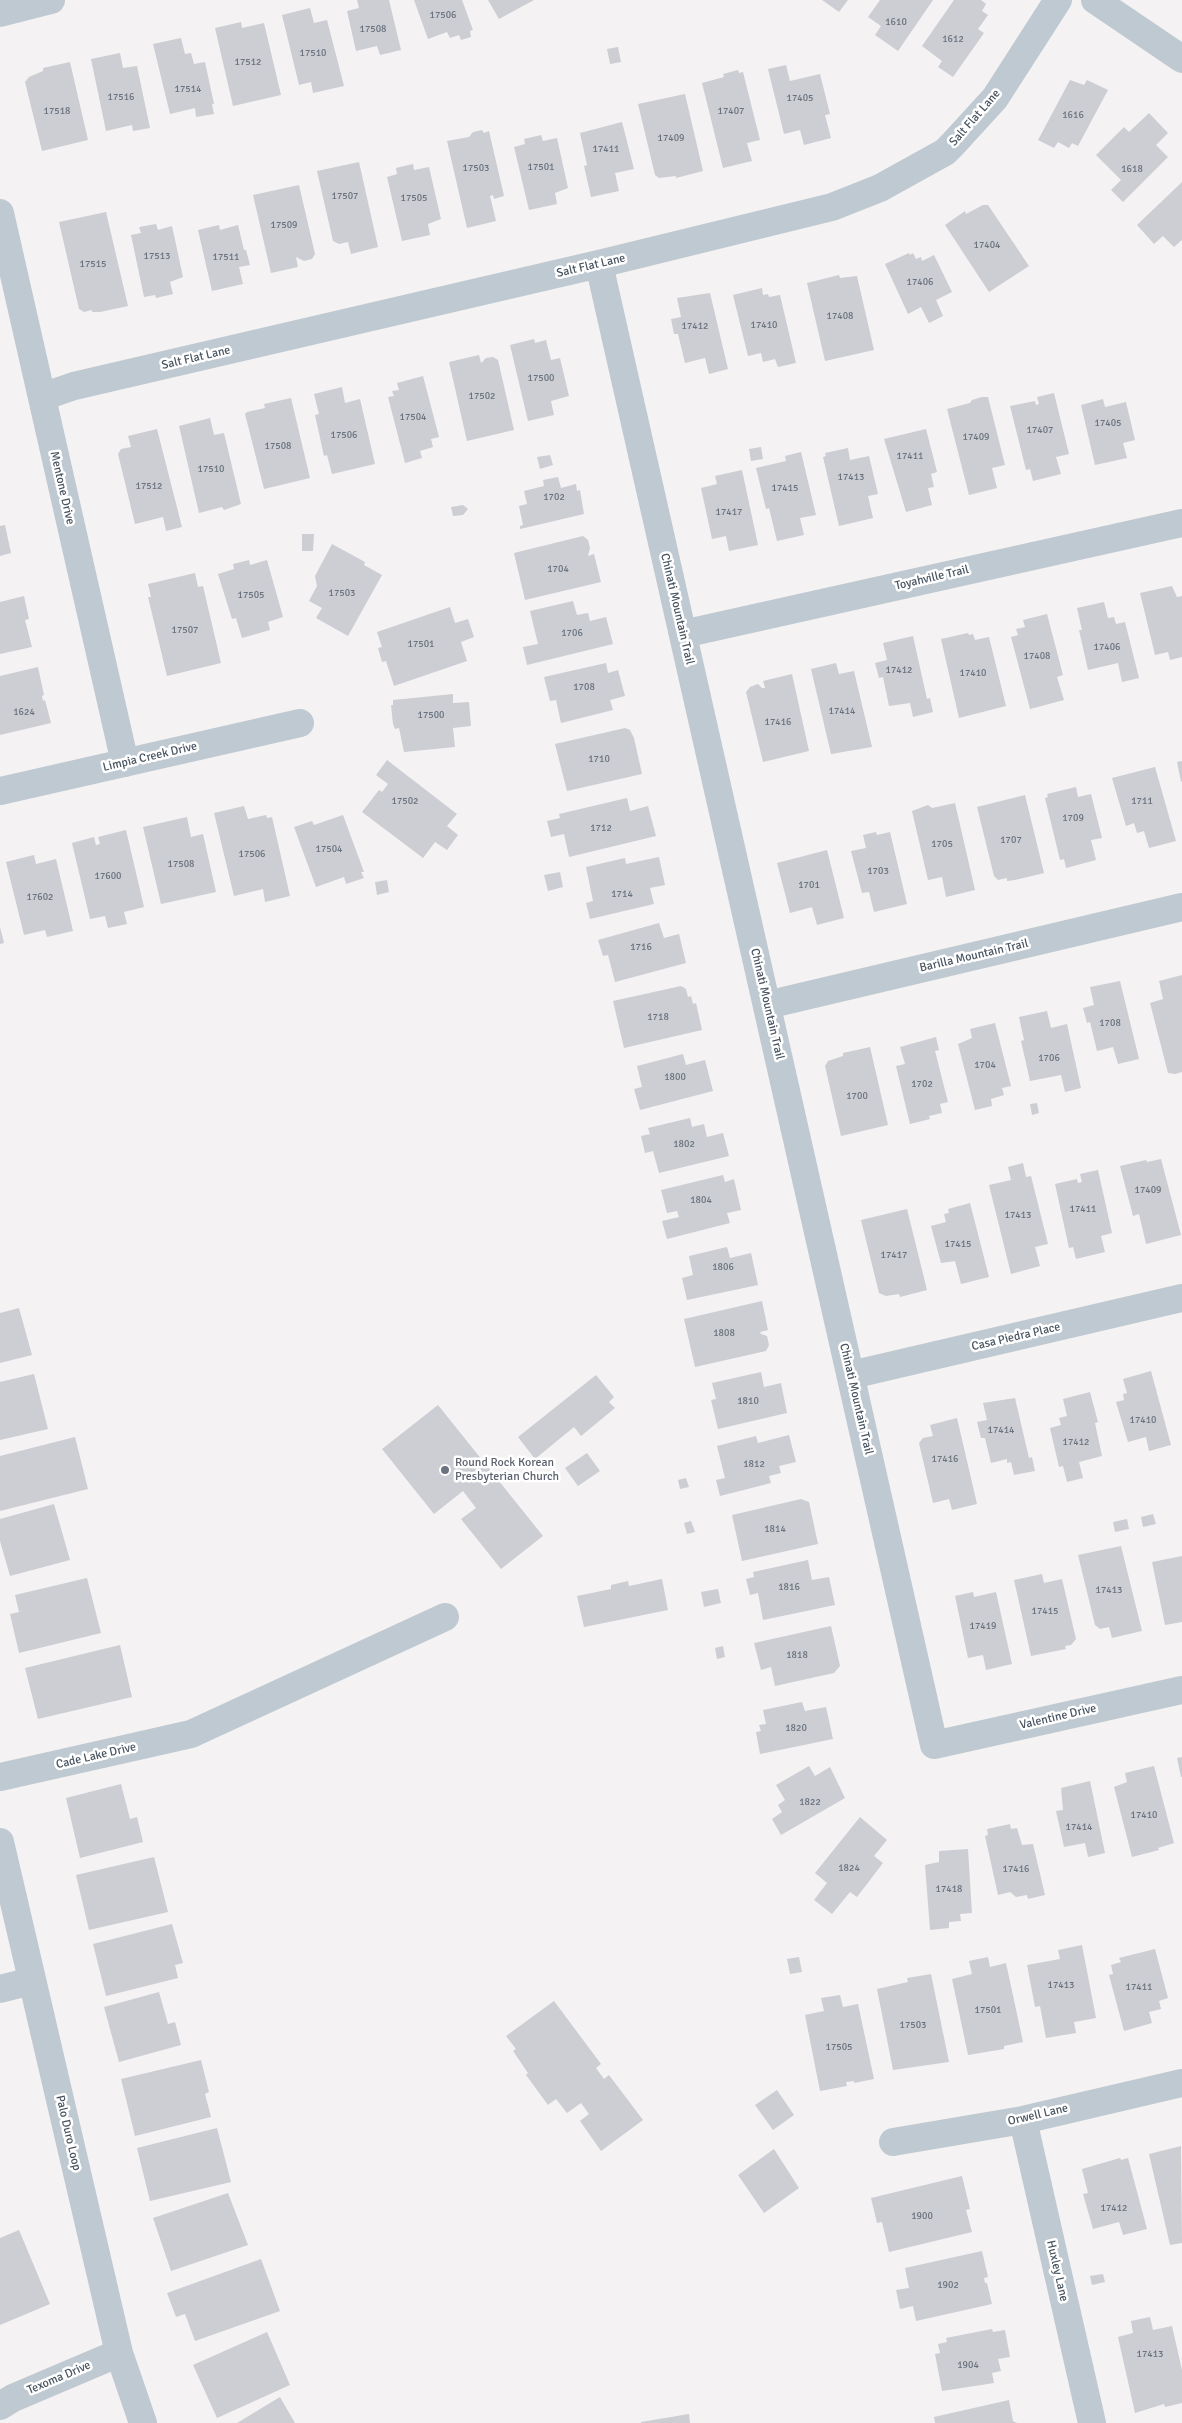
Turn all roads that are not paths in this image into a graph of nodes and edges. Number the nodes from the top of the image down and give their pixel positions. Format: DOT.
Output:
graph roads {
  1 [pos="51,0"];
  2 [pos="1058,0"];
  3 [pos="1095,0"];
  4 [pos="0,13"];
  5 [pos="1182,59"];
  6 [pos="0,213"];
  7 [pos="599,264"];
  8 [pos="42,397"];
  9 [pos="1182,523"];
  10 [pos="683,634"];
  11 [pos="300,723"];
  12 [pos="125,763"];
  13 [pos="0,791"];
  14 [pos="1182,907"];
  15 [pos="767,1006"];
  16 [pos="1182,1298"];
  17 [pos="851,1375"];
  18 [pos="445,1617"];
  19 [pos="1182,1690"];
  20 [pos="934,1745"];
  21 [pos="0,1778"];
  22 [pos="0,1842"];
  23 [pos="32,1980"];
  24 [pos="0,1989"];
  25 [pos="1182,2083"];
  26 [pos="1023,2120"];
  27 [pos="893,2142"];
  28 [pos="119,2353"];
  29 [pos="0,2406"];
  30 [pos="144,2423"];
  31 [pos="1092,2423"];
  1 -- 4 [label="street"];
  2 -- 7 [label="street, Salt Flat Lane"];
  3 -- 5 [label="street"];
  6 -- 8 [label="street, Mentone Drive"];
  7 -- 8 [label="street, Salt Flat Lane"];
  7 -- 10 [label="street, Chinati Mountain Trail"];
  8 -- 12 [label="street, Mentone Drive"];
  9 -- 10 [label="street, Toyahville Trail"];
  10 -- 15 [label="street, Chinati Mountain Trail"];
  11 -- 12 [label="street, Limpia Creek Drive"];
  12 -- 13 [label="street, Limpia Creek Drive"];
  14 -- 15 [label="street, Barilla Mountain Trail"];
  15 -- 17 [label="street, Chinati Mountain Trail"];
  16 -- 17 [label="street, Casa Piedra Place"];
  17 -- 20 [label="street, Chinati Mountain Trail"];
  18 -- 21 [label="street, Cade Lake Drive"];
  19 -- 20 [label="street, Valentine Drive"];
  22 -- 23 [label="street, Palo Duro Loop"];
  23 -- 24 [label="street"];
  23 -- 28 [label="street, Palo Duro Loop"];
  25 -- 26 [label="street, Orwell Lane"];
  26 -- 27 [label="street, Orwell Lane"];
  26 -- 31 [label="street, Huxley Lane"];
  28 -- 29 [label="street, Texoma Drive"];
  28 -- 30 [label="street, Palo Duro Loop"];
}
